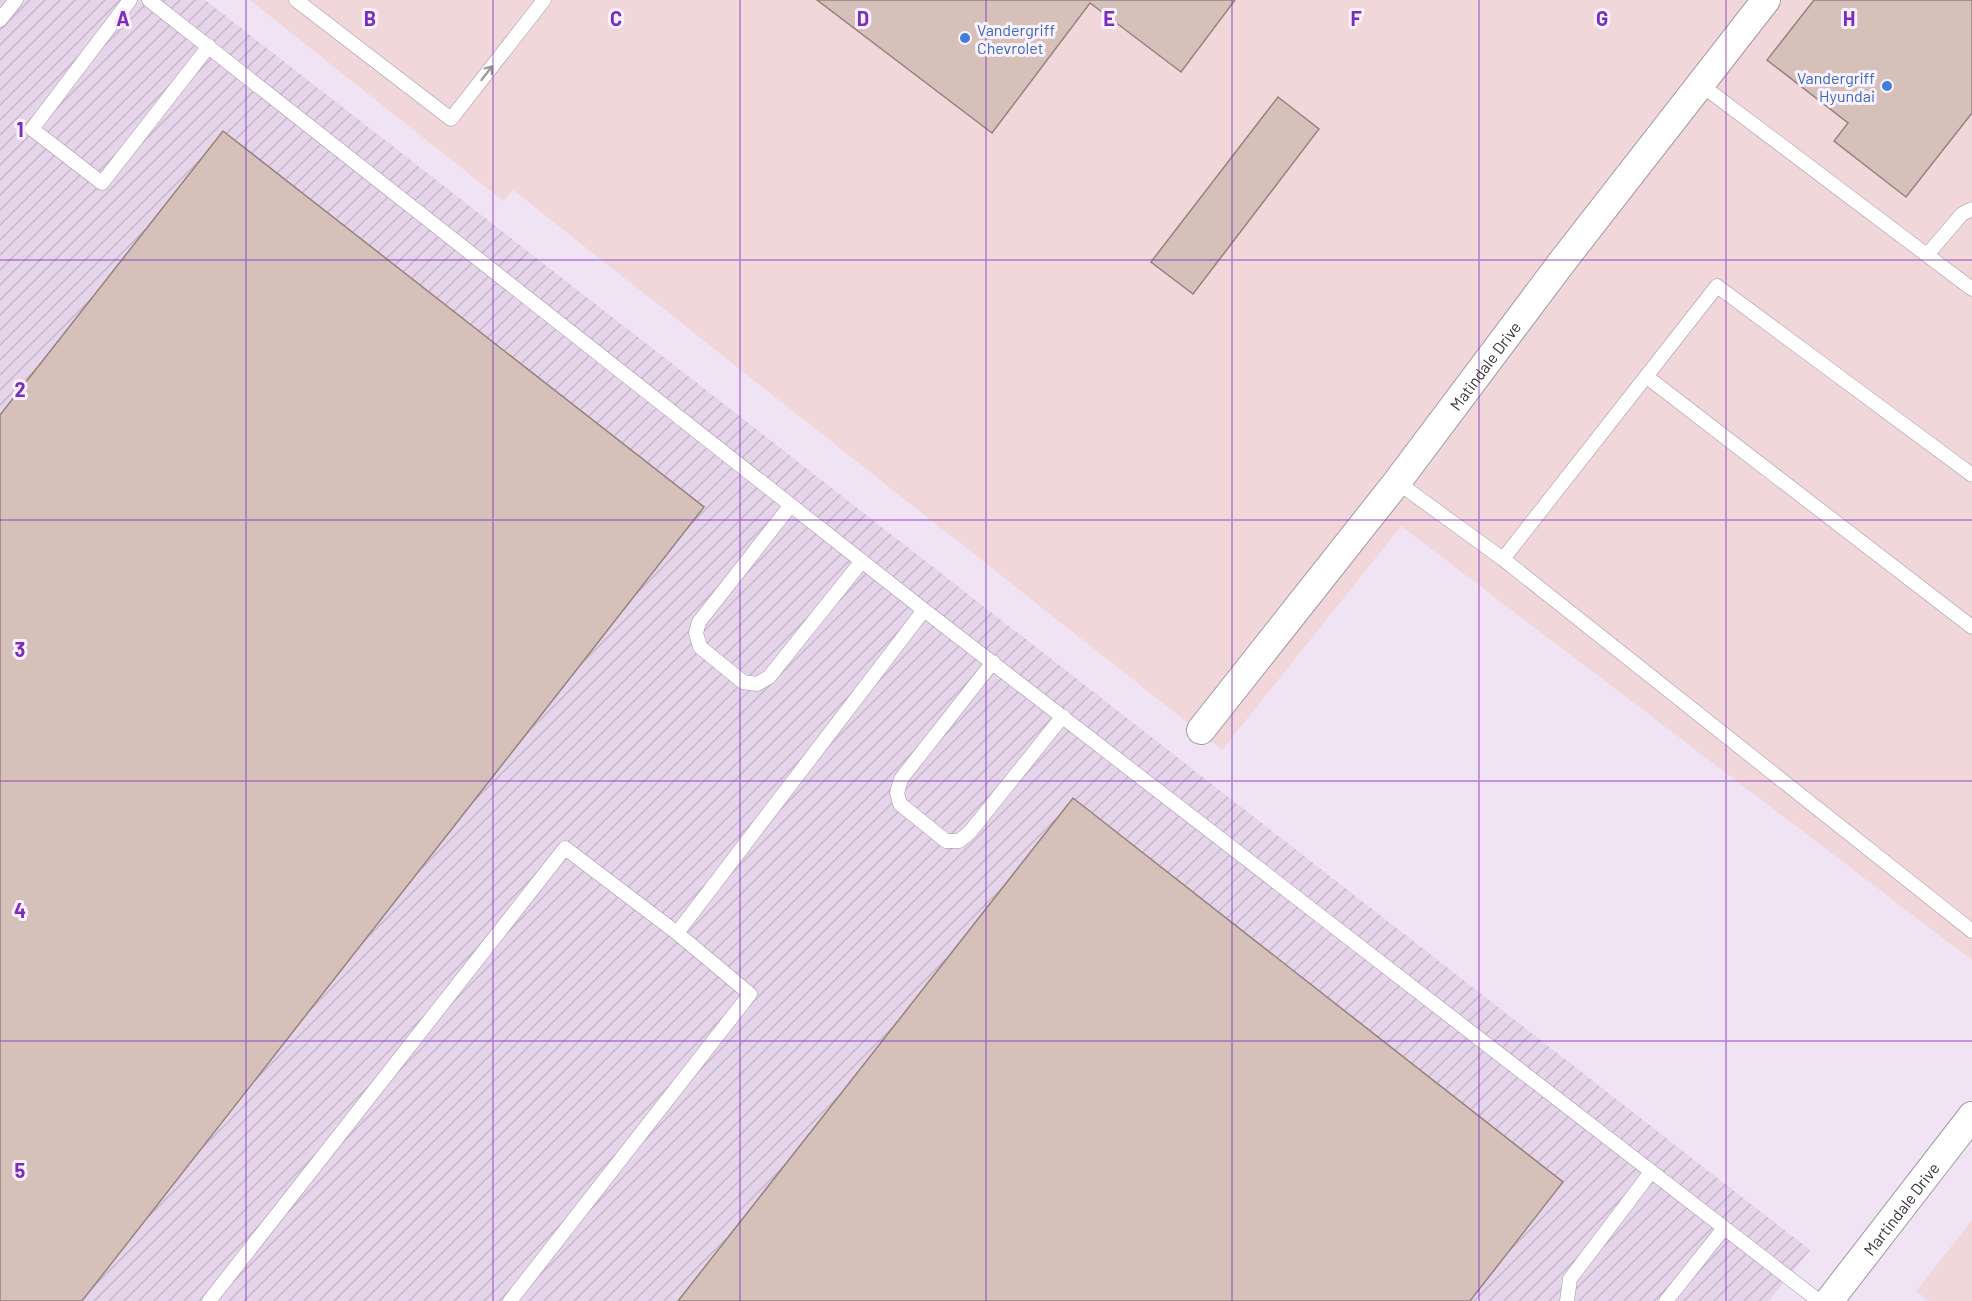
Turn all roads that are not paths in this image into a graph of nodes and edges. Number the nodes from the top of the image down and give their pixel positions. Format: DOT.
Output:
graph roads {
  1 [pos="16,0"];
  2 [pos="130,0"];
  3 [pos="149,0"];
  4 [pos="296,0"];
  5 [pos="544,0"];
  6 [pos="1766,0"];
  7 [pos="0,20"];
  8 [pos="208,46"];
  9 [pos="1700,84"];
  10 [pos="1972,209"];
  11 [pos="1927,255"];
  12 [pos="1972,289"];
  13 [pos="1647,377"];
  14 [pos="1972,475"];
  15 [pos="1397,482"];
  16 [pos="791,505"];
  17 [pos="1503,559"];
  18 [pos="862,561"];
  19 [pos="924,610"];
  20 [pos="1972,627"];
  21 [pos="993,662"];
  22 [pos="1063,716"];
  23 [pos="1201,730"];
  24 [pos="1971,927"];
  25 [pos="677,933"];
  26 [pos="1972,1116"];
  27 [pos="1651,1172"];
  28 [pos="1724,1227"];
  29 [pos="209,1301"];
  30 [pos="510,1301"];
  31 [pos="1566,1301"];
  32 [pos="1666,1301"];
  33 [pos="1819,1301"];
  34 [pos="1829,1301"];
  1 -- 7 [label="lane"];
  2 -- 8 [label="lane"];
  3 -- 8 [label="lane"];
  4 -- 5 [label="lane, one-way"];
  6 -- 9 [label="street, Matindale Drive"];
  8 -- 16 [label="lane"];
  9 -- 11 [label="lane"];
  9 -- 15 [label="street, Matindale Drive"];
  10 -- 11 [label="lane"];
  11 -- 12 [label="lane"];
  13 -- 14 [label="lane"];
  13 -- 17 [label="lane"];
  13 -- 20 [label="lane"];
  15 -- 17 [label="lane"];
  15 -- 23 [label="street, Matindale Drive"];
  16 -- 18 [label="lane"];
  16 -- 18 [label="lane"];
  17 -- 24 [label="lane"];
  18 -- 19 [label="lane"];
  19 -- 21 [label="lane"];
  19 -- 25 [label="lane"];
  21 -- 22 [label="lane"];
  21 -- 22 [label="lane"];
  22 -- 27 [label="lane"];
  25 -- 29 [label="lane"];
  25 -- 30 [label="lane"];
  26 -- 34 [label="street, Martindale Drive"];
  27 -- 28 [label="lane"];
  27 -- 31 [label="lane"];
  28 -- 32 [label="lane"];
  28 -- 33 [label="lane"];
}
